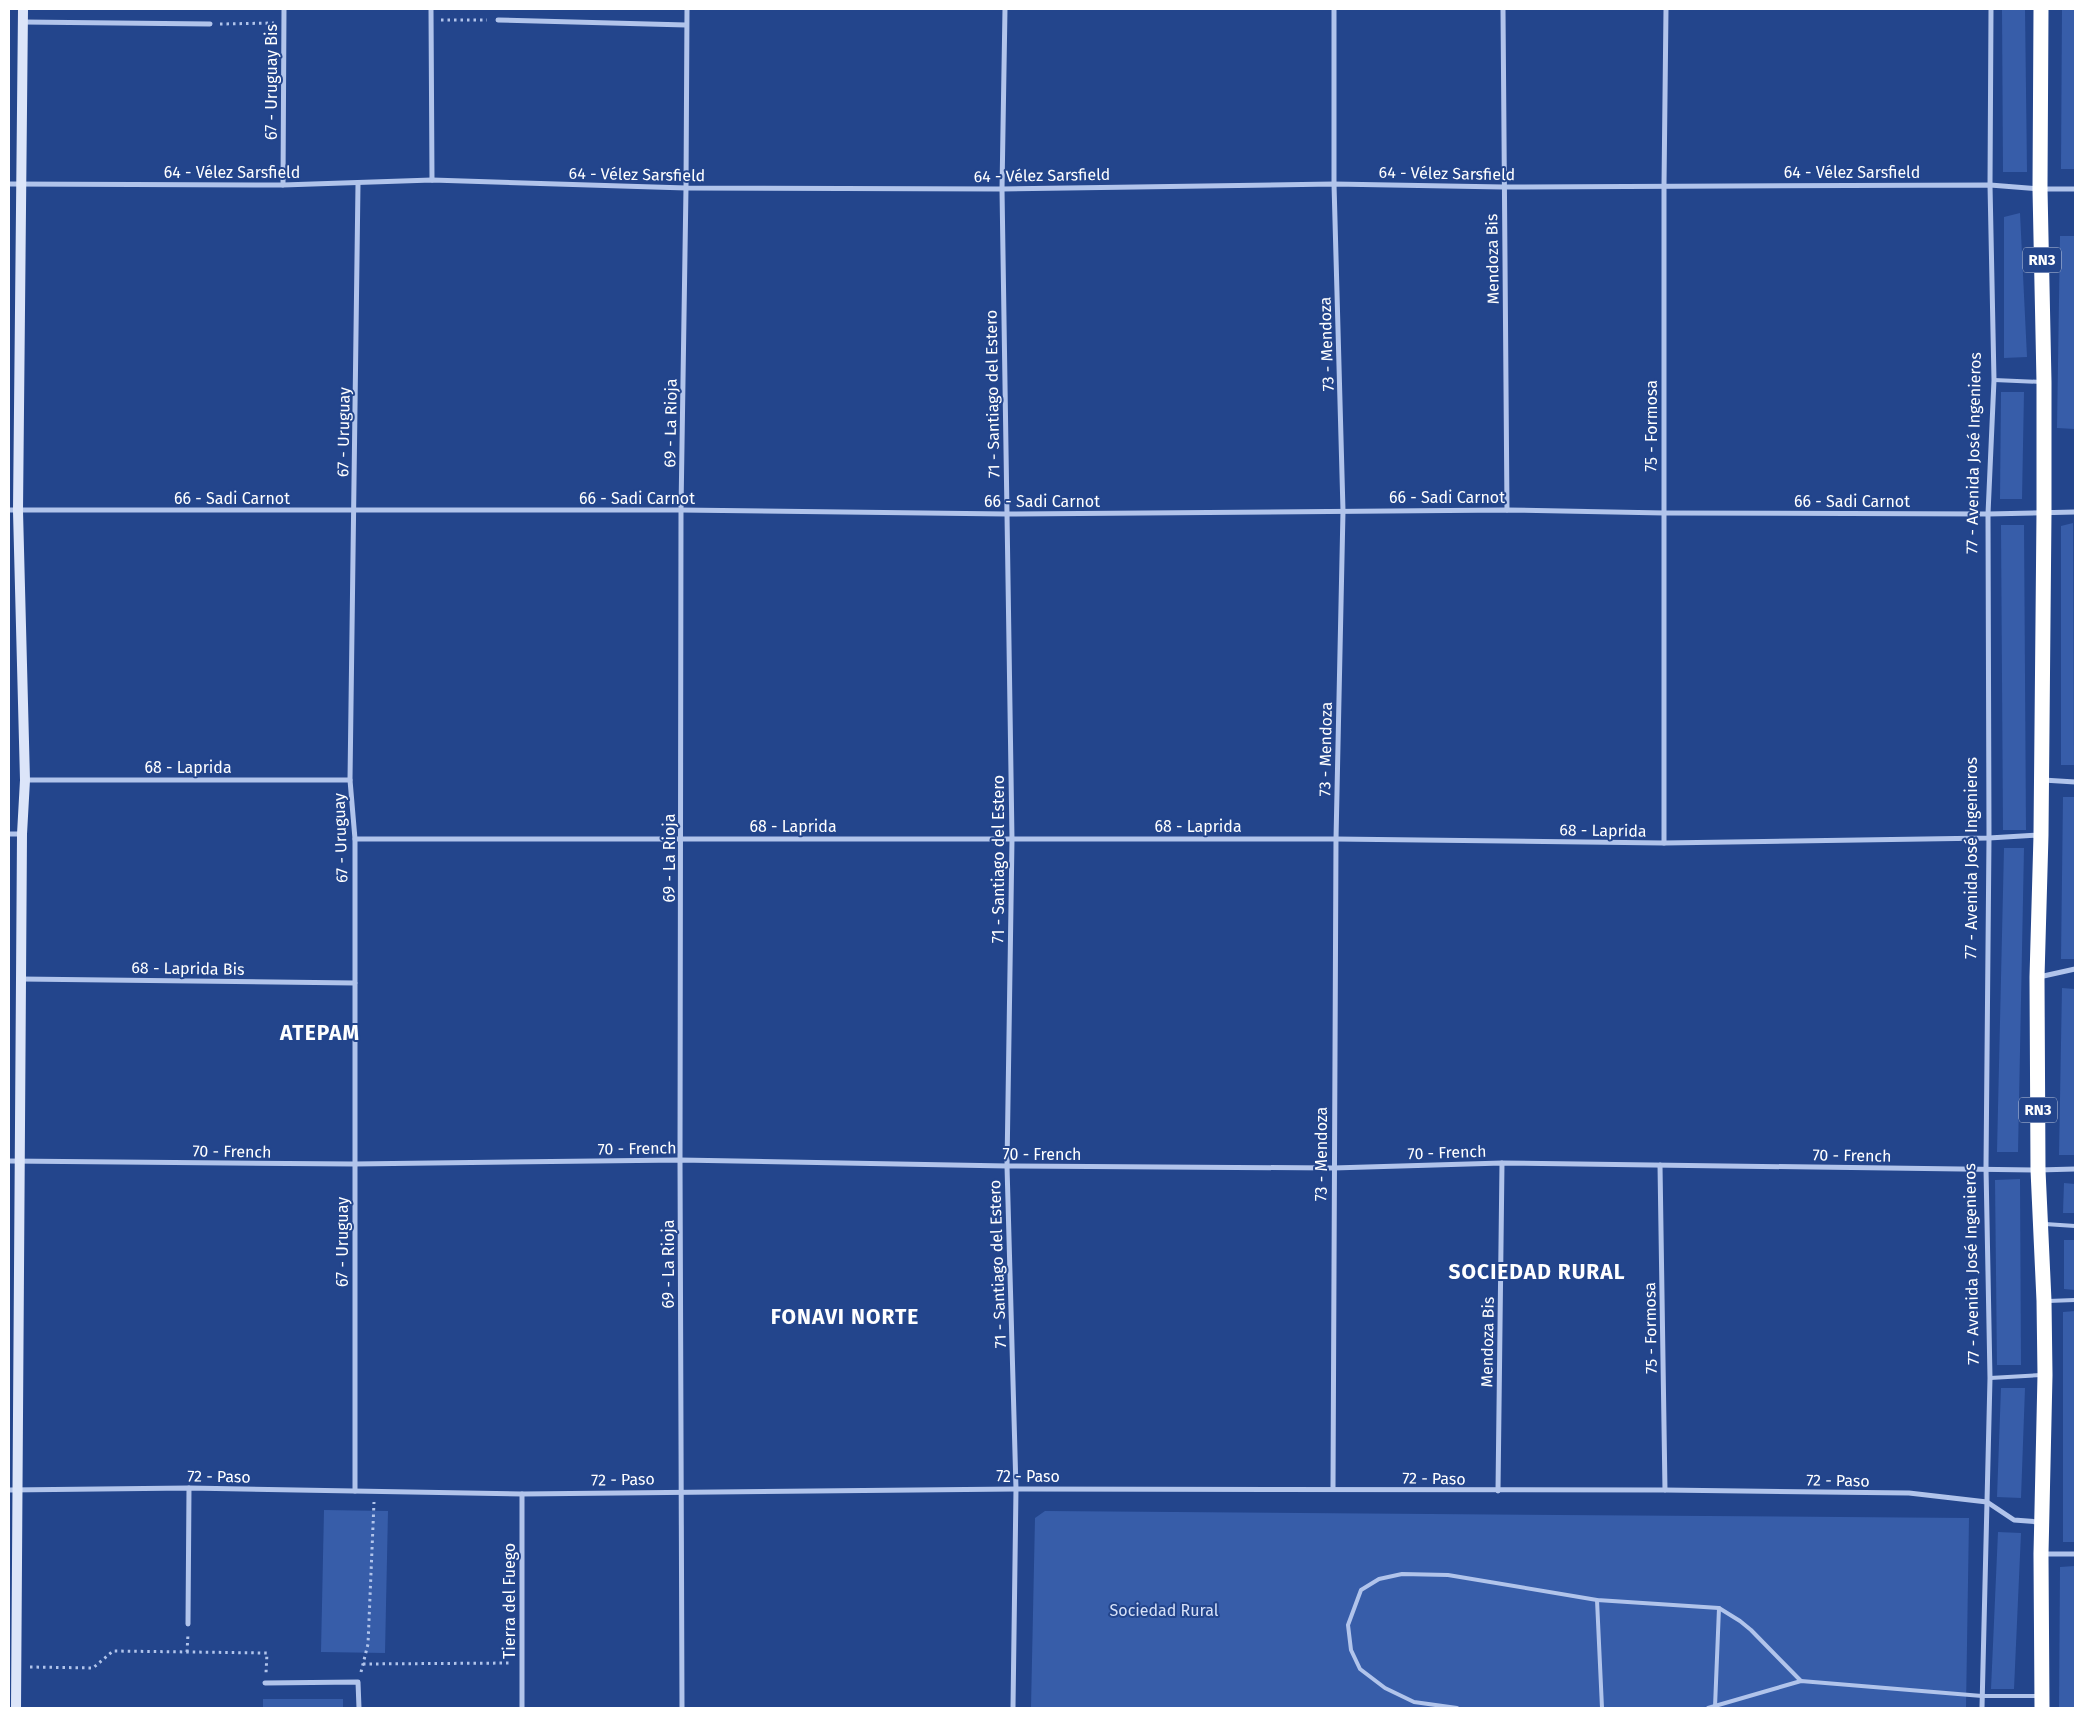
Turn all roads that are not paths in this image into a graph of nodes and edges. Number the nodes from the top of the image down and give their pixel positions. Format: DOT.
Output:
graph roads {
  1 [pos="23,9"];
  2 [pos="284,9"];
  3 [pos="431,9"];
  4 [pos="686,9"];
  5 [pos="1005,9"];
  6 [pos="1334,9"];
  7 [pos="1503,9"];
  8 [pos="1666,9"];
  9 [pos="1991,9"];
  10 [pos="2041,9"];
  11 [pos="498,20"];
  12 [pos="23,22"];
  13 [pos="210,24"];
  14 [pos="686,25"];
  15 [pos="432,180"];
  16 [pos="9,184"];
  17 [pos="20,184"];
  18 [pos="358,184"];
  19 [pos="1334,184"];
  20 [pos="283,185"];
  21 [pos="1664,185"];
  22 [pos="1990,185"];
  23 [pos="1503,187"];
  24 [pos="686,188"];
  25 [pos="1002,189"];
  26 [pos="2040,189"];
  27 [pos="2075,189"];
  28 [pos="1994,380"];
  29 [pos="2044,382"];
  30 [pos="14,510"];
  31 [pos="354,510"];
  32 [pos="682,510"];
  33 [pos="1343,510"];
  34 [pos="1507,510"];
  35 [pos="2044,512"];
  36 [pos="2075,512"];
  37 [pos="1664,513"];
  38 [pos="1006,514"];
  39 [pos="1988,514"];
  40 [pos="25,780"];
  41 [pos="350,780"];
  42 [pos="2041,780"];
  43 [pos="2075,782"];
  44 [pos="9,834"];
  45 [pos="22,834"];
  46 [pos="2041,835"];
  47 [pos="682,838"];
  48 [pos="1336,838"];
  49 [pos="1989,838"];
  50 [pos="355,839"];
  51 [pos="1012,839"];
  52 [pos="1664,843"];
  53 [pos="2075,969"];
  54 [pos="2037,977"];
  55 [pos="21,979"];
  56 [pos="355,983"];
  57 [pos="680,1160"];
  58 [pos="9,1161"];
  59 [pos="20,1161"];
  60 [pos="1502,1163"];
  61 [pos="354,1164"];
  62 [pos="1007,1166"];
  63 [pos="1660,1166"];
  64 [pos="1333,1168"];
  65 [pos="1986,1168"];
  66 [pos="2075,1169"];
  67 [pos="2038,1170"];
  68 [pos="2040,1224"];
  69 [pos="2075,1226"];
  70 [pos="2075,1300"];
  71 [pos="2044,1301"];
  72 [pos="2045,1375"];
  73 [pos="1990,1378"];
  74 [pos="190,1488"];
  75 [pos="1016,1489"];
  76 [pos="1333,1489"];
  77 [pos="13,1490"];
  78 [pos="1665,1490"];
  79 [pos="355,1491"];
  80 [pos="681,1491"];
  81 [pos="1498,1491"];
  82 [pos="522,1494"];
  83 [pos="1987,1502"];
  84 [pos="2042,1522"];
  85 [pos="2041,1554"];
  86 [pos="2075,1554"];
  87 [pos="1597,1600"];
  88 [pos="1719,1608"];
  89 [pos="188,1624"];
  90 [pos="1802,1681"];
  91 [pos="265,1683"];
  92 [pos="1982,1696"];
  93 [pos="2042,1702"];
  94 [pos="1715,1707"];
  95 [pos="16,1708"];
  96 [pos="359,1708"];
  97 [pos="522,1708"];
  98 [pos="682,1708"];
  99 [pos="1013,1708"];
  100 [pos="1456,1708"];
  101 [pos="1602,1708"];
  102 [pos="1708,1708"];
  103 [pos="1982,1708"];
  1 -- 12 [label="main road"];
  2 -- 20 [label="street, 67 - Uruguay Bis"];
  3 -- 15 [label="street"];
  4 -- 14 [label="street, 69 - La Rioja"];
  5 -- 25 [label="street, 71 - Santiago del Estero"];
  6 -- 19 [label="street, 73 - Mendoza"];
  7 -- 23 [label="street, Mendoza Bis"];
  8 -- 21 [label="street, 75 - Formosa"];
  9 -- 22 [label="street, 77 - Avenida José Ingenieros"];
  10 -- 26 [label="highway, RN3"];
  11 -- 14 [label="street"];
  12 -- 13 [label="street"];
  12 -- 17 [label="main road"];
  14 -- 24 [label="street, 69 - La Rioja"];
  15 -- 18 [label="street, 64 - Vélez Sarsfield"];
  15 -- 24 [label="street, 64 - Vélez Sarsfield"];
  16 -- 17 [label="street, 64 - Vélez Sarsfield"];
  17 -- 20 [label="street, 64 - Vélez Sarsfield"];
  17 -- 30 [label="main road"];
  18 -- 20 [label="street, 64 - Vélez Sarsfield"];
  18 -- 31 [label="street, 67 - Uruguay"];
  19 -- 23 [label="street, 64 - Vélez Sarsfield"];
  19 -- 25 [label="street, 64 - Vélez Sarsfield"];
  19 -- 33 [label="street, 73 - Mendoza"];
  21 -- 22 [label="street, 64 - Vélez Sarsfield"];
  21 -- 23 [label="street, 64 - Vélez Sarsfield"];
  21 -- 37 [label="street, 75 - Formosa"];
  22 -- 26 [label="street, 64 - Vélez Sarsfield"];
  22 -- 28 [label="street, 77 - Avenida José Ingenieros"];
  23 -- 34 [label="street, Mendoza Bis"];
  24 -- 25 [label="street, 64 - Vélez Sarsfield"];
  24 -- 32 [label="street, 69 - La Rioja"];
  25 -- 38 [label="street, 71 - Santiago del Estero"];
  26 -- 27 [label="street, 64 - Vélez Sarsfield"];
  26 -- 29 [label="highway, RN3"];
  28 -- 29 [label="lane"];
  28 -- 39 [label="street, 77 - Avenida José Ingenieros"];
  29 -- 35 [label="highway, RN3"];
  30 -- 31 [label="street, 66 - Sadi Carnot"];
  30 -- 40 [label="main road"];
  31 -- 32 [label="street, 66 - Sadi Carnot"];
  31 -- 41 [label="street, 67 - Uruguay"];
  32 -- 38 [label="street, 66 - Sadi Carnot"];
  32 -- 47 [label="street, 69 - La Rioja"];
  33 -- 34 [label="street, 66 - Sadi Carnot"];
  33 -- 38 [label="street, 66 - Sadi Carnot"];
  33 -- 48 [label="street, 73 - Mendoza"];
  34 -- 37 [label="street, 66 - Sadi Carnot"];
  35 -- 36 [label="street, 66 - Sadi Carnot"];
  35 -- 39 [label="street, 66 - Sadi Carnot"];
  35 -- 42 [label="highway, RN3"];
  37 -- 39 [label="street, 66 - Sadi Carnot"];
  37 -- 52 [label="street, 75 - Formosa"];
  38 -- 51 [label="street, 71 - Santiago del Estero"];
  39 -- 49 [label="street, 77 - Avenida José Ingenieros"];
  40 -- 41 [label="street, 68 - Laprida"];
  40 -- 45 [label="main road"];
  41 -- 50 [label="street, 67 - Uruguay"];
  42 -- 43 [label="street"];
  42 -- 46 [label="highway, RN3"];
  44 -- 45 [label="street"];
  45 -- 55 [label="main road"];
  46 -- 49 [label="street, 68 - Laprida"];
  46 -- 54 [label="highway, RN3"];
  47 -- 50 [label="street, 68 - Laprida"];
  47 -- 51 [label="street, 68 - Laprida"];
  47 -- 57 [label="street, 69 - La Rioja"];
  48 -- 51 [label="street, 68 - Laprida"];
  48 -- 52 [label="street, 68 - Laprida"];
  48 -- 64 [label="street, 73 - Mendoza"];
  49 -- 52 [label="street, 68 - Laprida"];
  49 -- 65 [label="street, 77 - Avenida José Ingenieros"];
  50 -- 56 [label="street, 67 - Uruguay"];
  51 -- 62 [label="street, 71 - Santiago del Estero"];
  53 -- 54 [label="street"];
  54 -- 67 [label="highway, RN3"];
  55 -- 56 [label="street, 68 - Laprida Bis"];
  55 -- 59 [label="main road"];
  56 -- 61 [label="street, 67 - Uruguay"];
  57 -- 61 [label="street, 70 - French"];
  57 -- 62 [label="street, 70 - French"];
  57 -- 80 [label="street, 69 - La Rioja"];
  58 -- 59 [label="street, 70 - French"];
  59 -- 61 [label="street, 70 - French"];
  59 -- 77 [label="main road"];
  60 -- 63 [label="street, 70 - French"];
  60 -- 64 [label="street, 70 - French"];
  60 -- 81 [label="street, Mendoza Bis"];
  61 -- 79 [label="street, 67 - Uruguay"];
  62 -- 64 [label="street, 70 - French"];
  62 -- 75 [label="street, 71 - Santiago del Estero"];
  63 -- 65 [label="street, 70 - French"];
  63 -- 78 [label="street, 75 - Formosa"];
  64 -- 76 [label="street, 73 - Mendoza"];
  65 -- 67 [label="street, 70 - French"];
  65 -- 73 [label="street, 77 - Avenida José Ingenieros"];
  66 -- 67 [label="street, 70 - French"];
  67 -- 68 [label="highway, RN3"];
  68 -- 69 [label="lane"];
  68 -- 71 [label="highway, RN3"];
  70 -- 71 [label="lane"];
  71 -- 72 [label="highway, RN3"];
  72 -- 73 [label="lane"];
  72 -- 84 [label="highway, RN3"];
  73 -- 83 [label="street, 77 - Avenida José Ingenieros"];
  74 -- 77 [label="street, 72 - Paso"];
  74 -- 79 [label="street, 72 - Paso"];
  74 -- 89 [label="street"];
  75 -- 76 [label="street, 72 - Paso"];
  75 -- 80 [label="street, 72 - Paso"];
  75 -- 99 [label="street, 71 - Santiago del Estero"];
  76 -- 81 [label="street, 72 - Paso"];
  77 -- 95 [label="main road"];
  78 -- 81 [label="street, 72 - Paso"];
  78 -- 83 [label="street, 72 - Paso"];
  79 -- 82 [label="street, 72 - Paso"];
  80 -- 82 [label="street, 72 - Paso"];
  80 -- 98 [label="street, 69 - La Rioja"];
  82 -- 97 [label="street, Tierra del Fuego"];
  83 -- 84 [label="street, 72 - Paso"];
  83 -- 92 [label="street, 77 - Avenida José Ingenieros"];
  84 -- 85 [label="highway, RN3"];
  85 -- 86 [label="street"];
  85 -- 93 [label="highway, RN3"];
  87 -- 88 [label="lane"];
  87 -- 100 [label="lane"];
  87 -- 101 [label="lane"];
  88 -- 90 [label="lane"];
  88 -- 94 [label="lane"];
  90 -- 92 [label="lane"];
  90 -- 94 [label="lane"];
  91 -- 96 [label="street"];
  92 -- 93 [label="lane"];
  92 -- 103 [label="street, 77 - Avenida José Ingenieros"];
  94 -- 102 [label="lane"];
}
